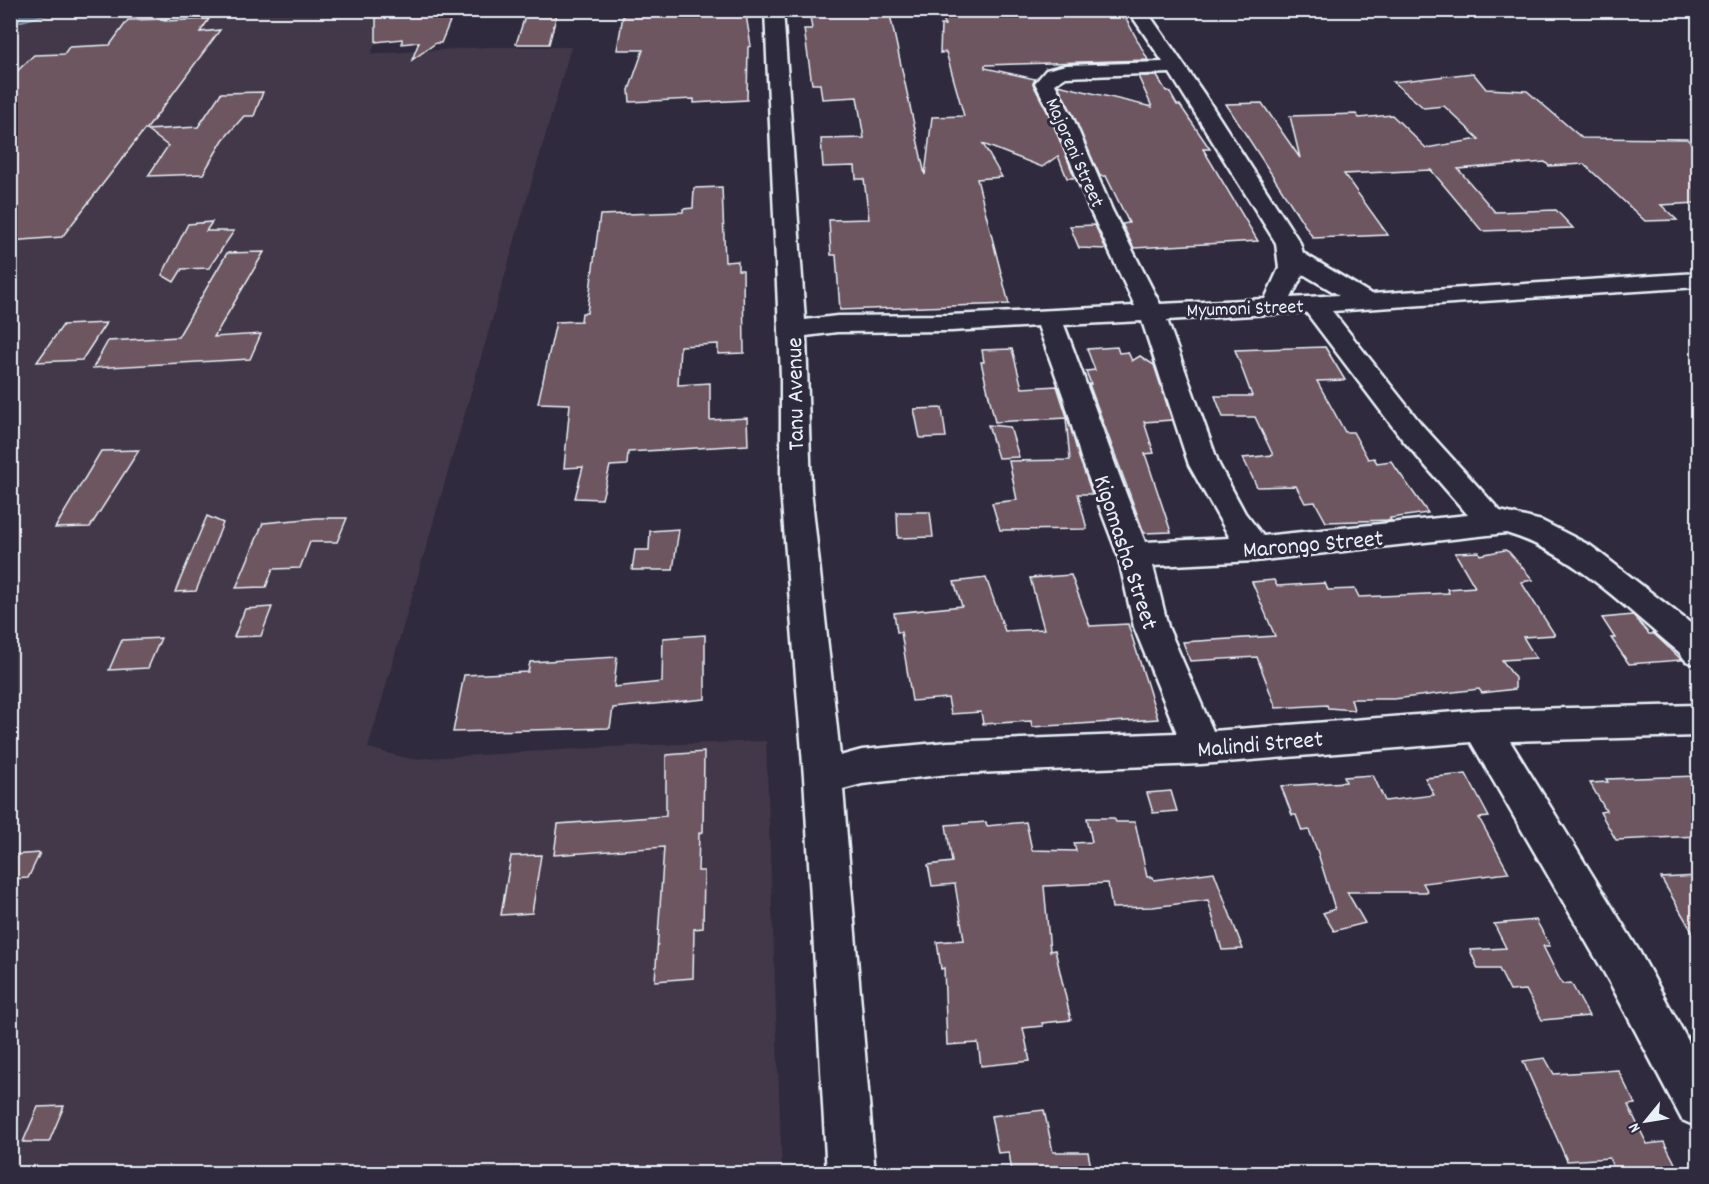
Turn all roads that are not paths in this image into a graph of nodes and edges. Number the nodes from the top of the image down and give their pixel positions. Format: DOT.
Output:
graph roads {
  1 [pos="774,10"];
  2 [pos="1137,10"];
  3 [pos="1175,67"];
  4 [pos="1294,258"];
  5 [pos="1698,280"];
  6 [pos="1366,301"];
  7 [pos="1314,305"];
  8 [pos="1273,306"];
  9 [pos="1151,311"];
  10 [pos="1048,318"];
  11 [pos="792,330"];
  12 [pos="1492,522"];
  13 [pos="1255,549"];
  14 [pos="1134,555"];
  15 [pos="1696,644"];
  16 [pos="1698,720"];
  17 [pos="1482,726"];
  18 [pos="1201,748"];
  19 [pos="822,777"];
  20 [pos="1698,1104"];
  21 [pos="851,1173"];
  1 -- 11 [label="street, Tanu Avenue"];
  2 -- 3 [label="street"];
  3 -- 4 [label="street"];
  3 -- 9 [label="street, Majoreni Street"];
  4 -- 6 [label="street"];
  4 -- 8 [label="street"];
  5 -- 6 [label="street, Myumoni Street"];
  6 -- 7 [label="street, Myumoni Street"];
  7 -- 8 [label="street, Myumoni Street"];
  7 -- 12 [label="street"];
  8 -- 9 [label="street, Myumoni Street"];
  9 -- 10 [label="street, Myumoni Street"];
  9 -- 13 [label="street"];
  10 -- 11 [label="street, Myumoni Street"];
  10 -- 14 [label="street, Kigomasha Street"];
  11 -- 19 [label="street, Tanu Avenue"];
  12 -- 13 [label="street, Marongo Street"];
  12 -- 15 [label="street, Marongo Street"];
  13 -- 14 [label="street, Marongo Street"];
  14 -- 18 [label="street, Kigomasha Street"];
  16 -- 17 [label="street, Malindi Street"];
  17 -- 18 [label="street, Malindi Street"];
  17 -- 20 [label="street"];
  18 -- 19 [label="street, Malindi Street"];
  19 -- 21 [label="street, Tanu Avenue"];
}
